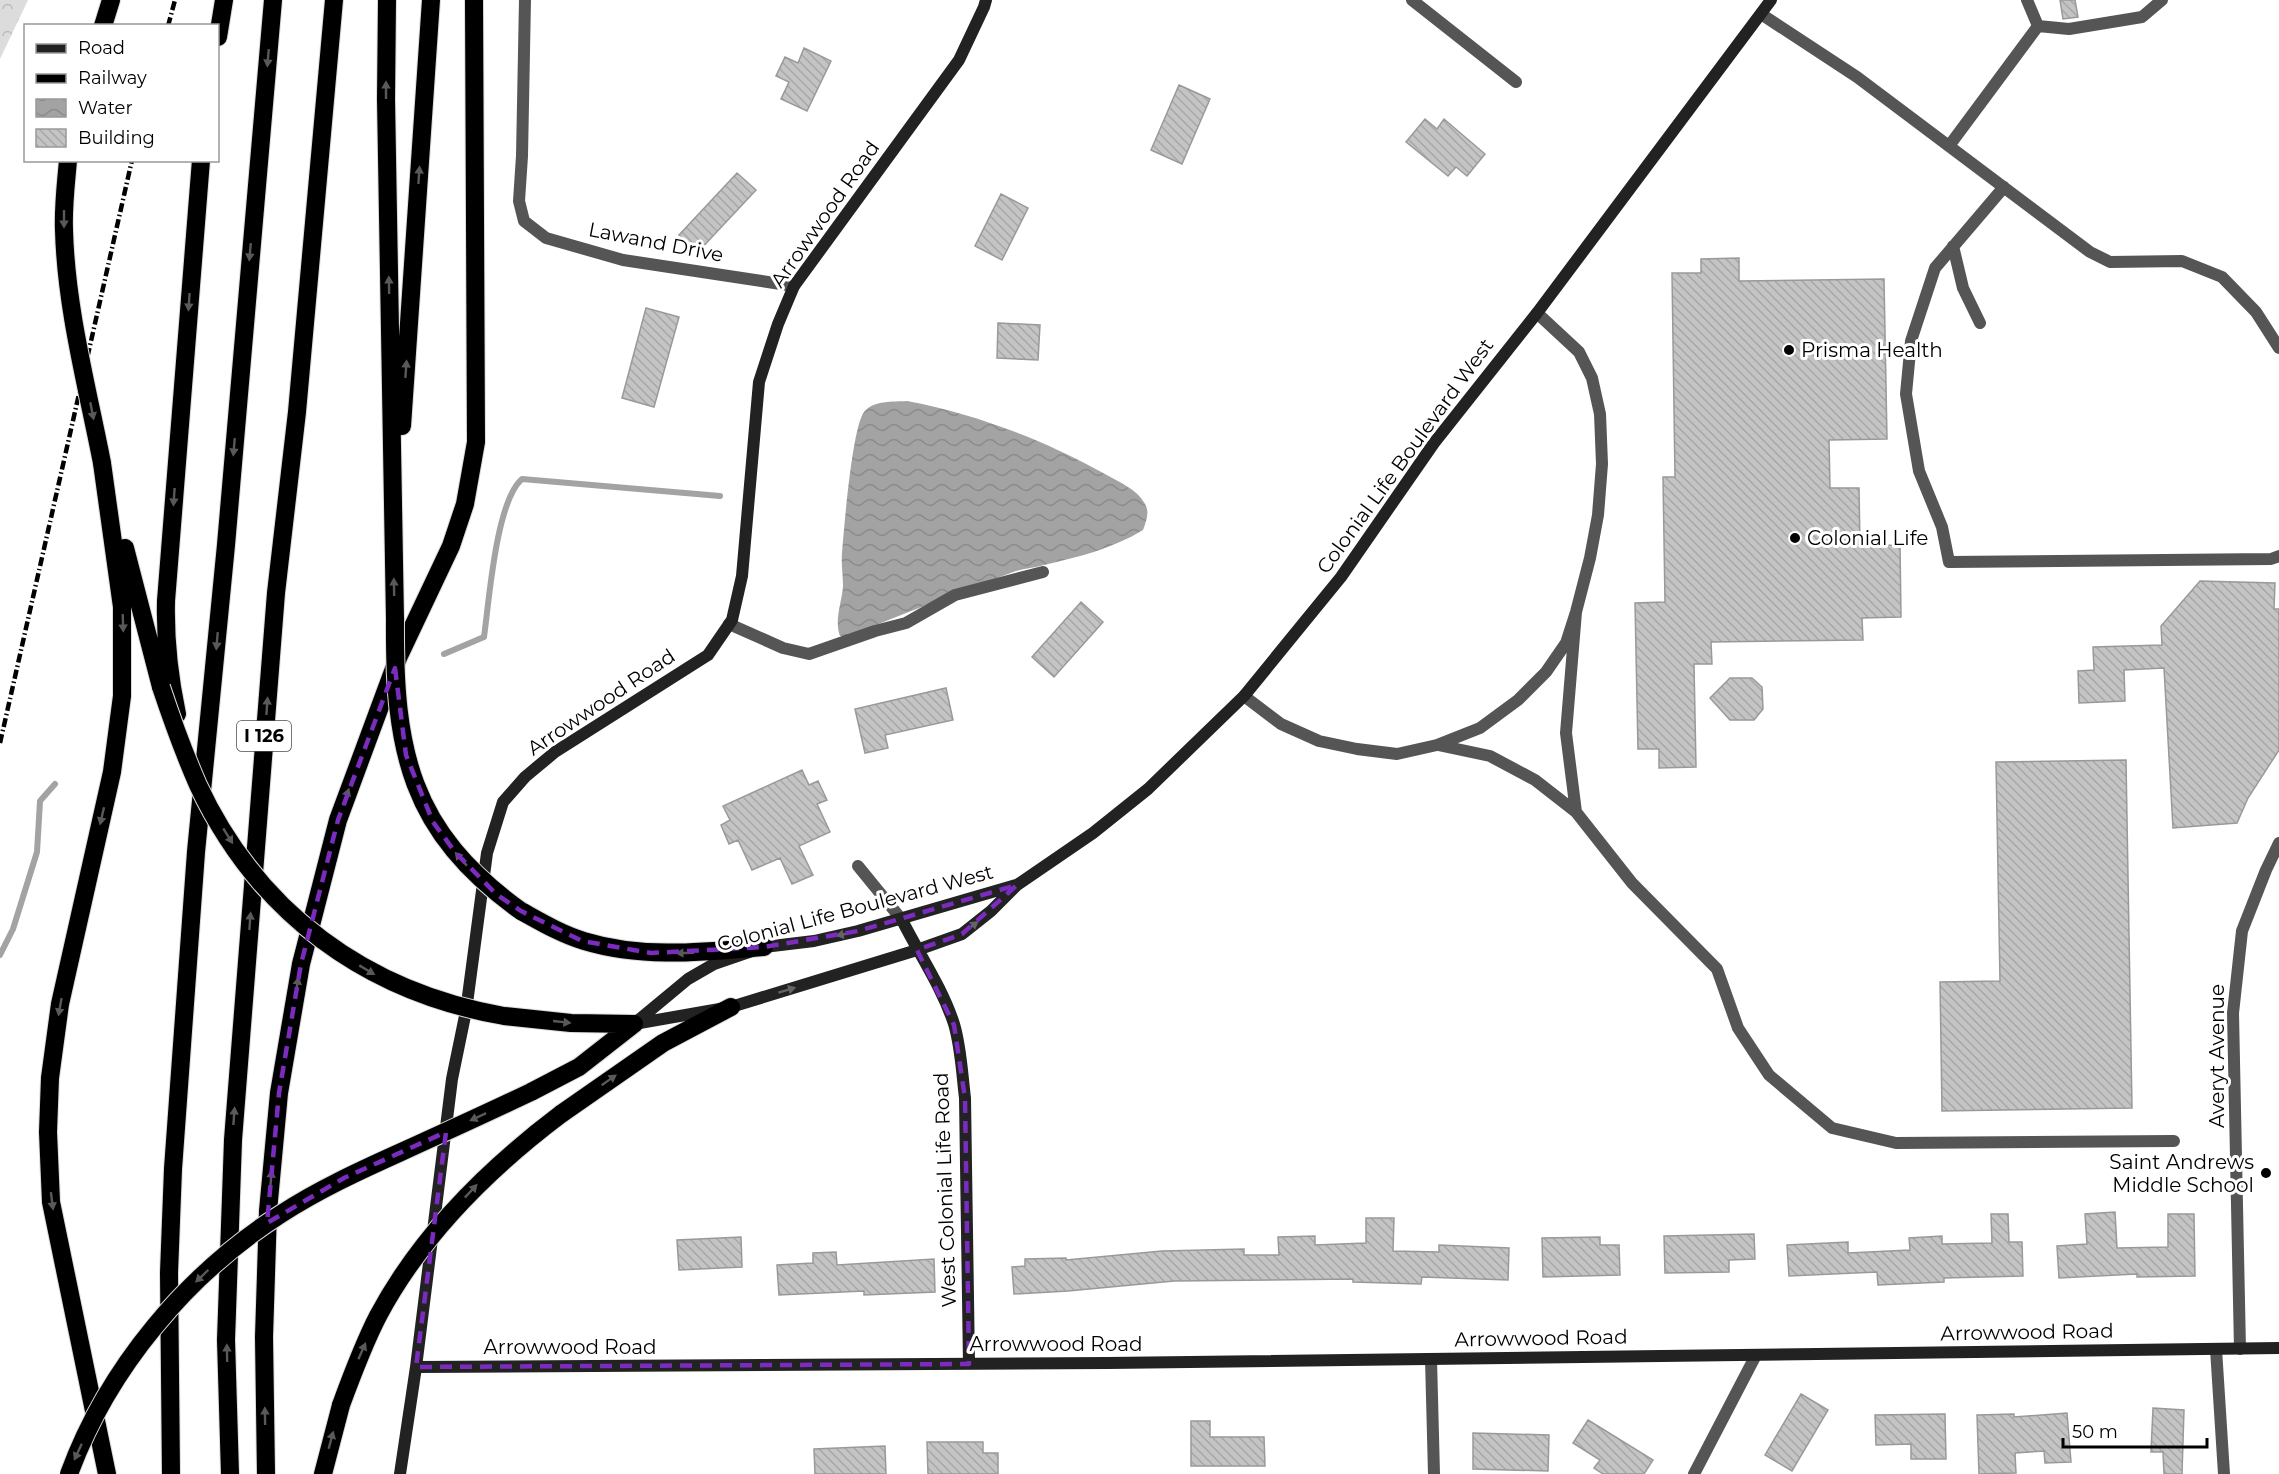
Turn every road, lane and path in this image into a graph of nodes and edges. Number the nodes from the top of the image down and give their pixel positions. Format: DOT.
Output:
graph roads {
  1 [pos="111,0"];
  2 [pos="224,0"];
  3 [pos="273,0"];
  4 [pos="334,0"];
  5 [pos="387,0"];
  6 [pos="431,0"];
  7 [pos="474,0"];
  8 [pos="525,0"];
  9 [pos="986,0"];
  10 [pos="1412,0"];
  11 [pos="1771,0"];
  12 [pos="2027,0"];
  13 [pos="2162,0"];
  14 [pos="1761,14"];
  15 [pos="104,24"];
  16 [pos="2038,26"];
  17 [pos="219,31"];
  18 [pos="1516,82"];
  19 [pos="1948,146"];
  20 [pos="68,162"];
  21 [pos="201,162"];
  22 [pos="2004,187"];
  23 [pos="1953,246"];
  24 [pos="794,286"];
  25 [pos="1537,313"];
  26 [pos="1980,323"];
  27 [pos="2279,348"];
  28 [pos="393,553"];
  29 [pos="2279,556"];
  30 [pos="123,563"];
  31 [pos="1043,572"];
  32 [pos="1576,612"];
  33 [pos="729,624"];
  34 [pos="1244,696"];
  35 [pos="1437,745"];
  36 [pos="185,754"];
  37 [pos="1576,812"];
  38 [pos="2279,843"];
  39 [pos="858,866"];
  40 [pos="1017,885"];
  41 [pos="902,920"];
  42 [pos="764,947"];
  43 [pos="917,950"];
  44 [pos="731,1007"];
  45 [pos="634,1024"];
  46 [pos="2174,1141"];
  47 [pos="2279,1348"];
  48 [pos="2216,1349"];
  49 [pos="2240,1349"];
  50 [pos="1756,1355"];
  51 [pos="1431,1359"];
  52 [pos="969,1364"];
  53 [pos="416,1367"];
  54 [pos="69,1474"];
  55 [pos="106,1474"];
  56 [pos="171,1474"];
  57 [pos="230,1474"];
  58 [pos="266,1474"];
  59 [pos="323,1474"];
  60 [pos="400,1474"];
  61 [pos="1434,1474"];
  62 [pos="1694,1474"];
  63 [pos="2223,1474"];
  1 -- 15 [label="highway"];
  2 -- 17 [label="highway"];
  3 -- 56 [label="highway, I 126, one-way"];
  57 -- 4 [label="highway, I 126, one-way"];
  28 -- 5 [label="highway, one-way"];
  28 -- 6 [label="highway, one-way"];
  58 -- 7 [label="highway, one-way"];
  8 -- 24 [label="street, Lawand Drive"];
  9 -- 24 [label="street, Arrowwood Road"];
  10 -- 18 [label="street"];
  11 -- 14 [label="street, Colonial Life Boulevard West"];
  12 -- 16 [label="street"];
  13 -- 16 [label="street"];
  14 -- 19 [label="street"];
  14 -- 25 [label="street, Colonial Life Boulevard West"];
  16 -- 19 [label="street"];
  19 -- 22 [label="street"];
  20 -- 30 [label="highway, one-way, bridge"];
  21 -- 36 [label="highway, one-way"];
  22 -- 23 [label="street"];
  22 -- 27 [label="street"];
  23 -- 26 [label="street"];
  23 -- 29 [label="street"];
  24 -- 33 [label="street, Arrowwood Road"];
  25 -- 32 [label="street"];
  25 -- 34 [label="street, Colonial Life Boulevard West"];
  42 -- 28 [label="highway, one-way, bridge"];
  30 -- 36 [label="highway, bridge"];
  30 -- 55 [label="highway, one-way"];
  31 -- 33 [label="street"];
  32 -- 35 [label="street"];
  32 -- 37 [label="street"];
  33 -- 53 [label="street, Arrowwood Road"];
  34 -- 35 [label="street"];
  34 -- 40 [label="street, Colonial Life Boulevard West"];
  35 -- 37 [label="street"];
  36 -- 45 [label="highway, one-way, bridge"];
  37 -- 46 [label="street"];
  38 -- 49 [label="street, Averyt Avenue"];
  39 -- 41 [label="street"];
  40 -- 41 [label="street, Colonial Life Boulevard West"];
  43 -- 40 [label="street, Colonial Life Boulevard West, one-way"];
  41 -- 42 [label="street, Colonial Life Boulevard West, one-way"];
  41 -- 43 [label="street, West Colonial Life Road"];
  42 -- 45 [label="street, Colonial Life Boulevard West"];
  44 -- 43 [label="street, Colonial Life Boulevard West, one-way"];
  43 -- 52 [label="street, West Colonial Life Road"];
  44 -- 45 [label="street, Colonial Life Boulevard West"];
  59 -- 44 [label="highway, one-way, bridge"];
  45 -- 54 [label="highway, one-way, bridge"];
  47 -- 49 [label="street, Arrowwood Road"];
  48 -- 49 [label="street, Arrowwood Road"];
  48 -- 50 [label="street, Arrowwood Road"];
  48 -- 63 [label="street"];
  50 -- 51 [label="street, Arrowwood Road"];
  50 -- 62 [label="street"];
  51 -- 52 [label="street, Arrowwood Road"];
  51 -- 61 [label="street"];
  52 -- 53 [label="street, Arrowwood Road"];
  53 -- 60 [label="street"];
}
